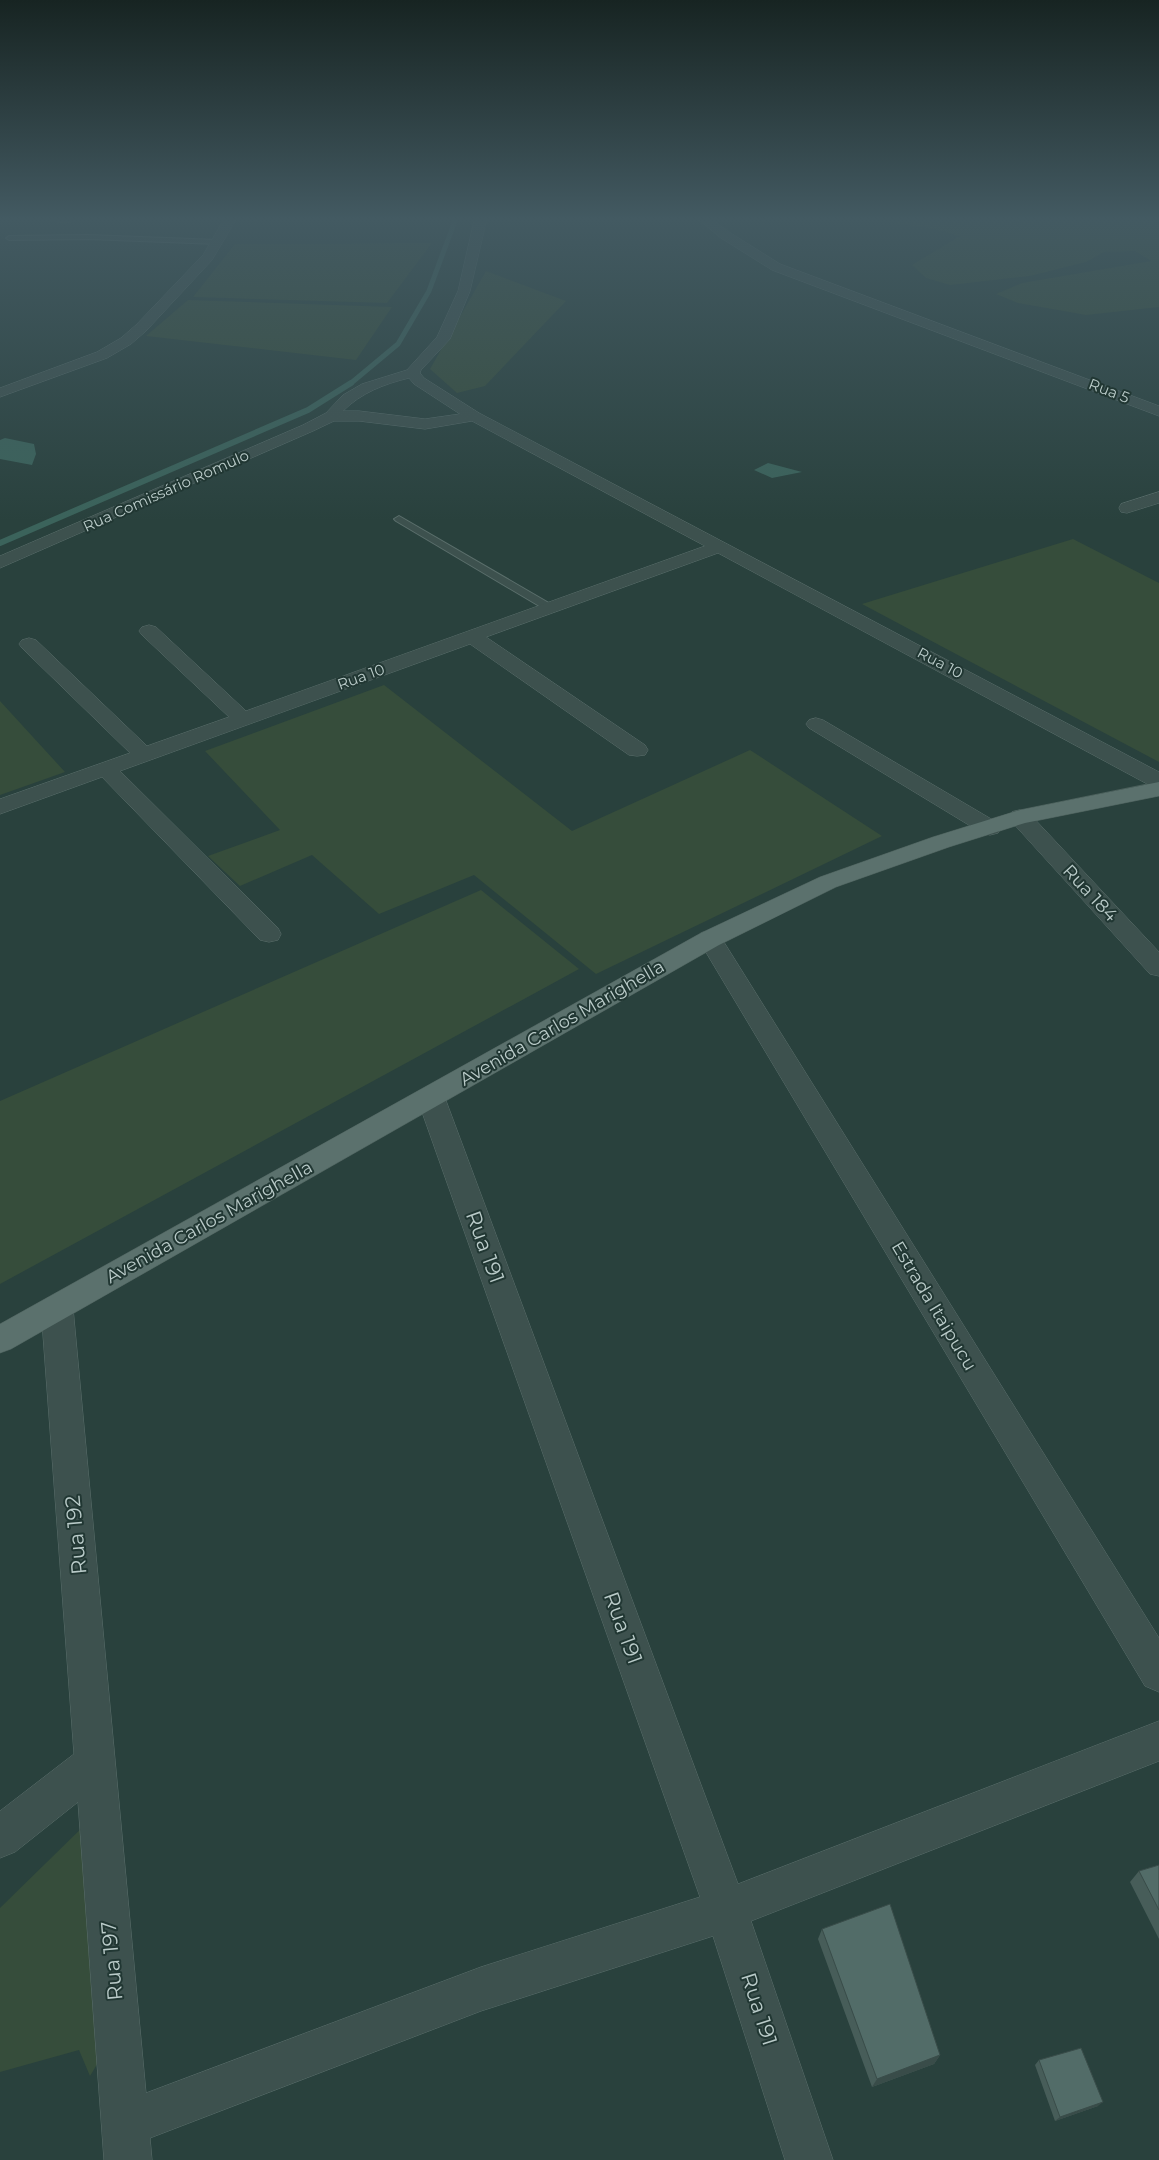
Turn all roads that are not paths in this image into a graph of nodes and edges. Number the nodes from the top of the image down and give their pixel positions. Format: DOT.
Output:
graph roads {
  1 [pos="149,319"];
  2 [pos="452,319"];
  3 [pos="914,319"];
  4 [pos="413,373"];
  5 [pos="0,393"];
  6 [pos="1159,411"];
  7 [pos="331,416"];
  8 [pos="474,416"];
  9 [pos="1159,497"];
  10 [pos="1127,508"];
  11 [pos="399,519"];
  12 [pos="721,546"];
  13 [pos="0,562"];
  14 [pos="550,608"];
  15 [pos="149,631"];
  16 [pos="473,637"];
  17 [pos="29,644"];
  18 [pos="243,719"];
  19 [pos="816,724"];
  20 [pos="637,750"];
  21 [pos="143,754"];
  22 [pos="106,768"];
  23 [pos="1159,781"];
  24 [pos="1159,789"];
  25 [pos="0,806"];
  26 [pos="1020,818"];
  27 [pos="990,828"];
  28 [pos="269,934"];
  29 [pos="710,939"];
  30 [pos="1159,968"];
  31 [pos="431,1098"];
  32 [pos="57,1308"];
  33 [pos="0,1340"];
  34 [pos="1159,1673"];
  35 [pos="1159,1741"];
  36 [pos="96,1762"];
  37 [pos="0,1837"];
  38 [pos="726,1910"];
  39 [pos="127,2142"];
  40 [pos="809,2160"];
  1 -- 5 [label="street"];
  2 -- 4 [label="street"];
  3 -- 6 [label="street, Rua 5"];
  4 -- 7 [label="street, Rua Comissário Romulo"];
  4 -- 8 [label="street, Rua 10"];
  7 -- 8 [label="street, Rua Comissário Romulo"];
  7 -- 13 [label="street, Rua Comissário Romulo"];
  8 -- 12 [label="street, Rua 10"];
  9 -- 10 [label="street"];
  11 -- 14 [label="lane"];
  12 -- 14 [label="street, Rua 10"];
  12 -- 23 [label="street, Rua 10"];
  14 -- 16 [label="street, Rua 10"];
  15 -- 18 [label="street"];
  16 -- 18 [label="street, Rua 10"];
  16 -- 20 [label="street"];
  17 -- 21 [label="street"];
  18 -- 21 [label="street, Rua 10"];
  19 -- 27 [label="street"];
  21 -- 22 [label="street, Rua 10"];
  22 -- 25 [label="street, Rua 10"];
  22 -- 28 [label="street"];
  24 -- 26 [label="main road, Avenida Carlos Marighella"];
  26 -- 27 [label="main road, Avenida Carlos Marighella"];
  26 -- 30 [label="street, Rua 184"];
  27 -- 29 [label="main road, Avenida Carlos Marighella"];
  29 -- 31 [label="main road, Avenida Carlos Marighella"];
  29 -- 34 [label="street, Estrada Itaipucu"];
  31 -- 32 [label="main road, Avenida Carlos Marighella"];
  31 -- 38 [label="street, Rua 191"];
  32 -- 33 [label="main road, Avenida Carlos Marighella"];
  32 -- 36 [label="street, Rua 192"];
  35 -- 38 [label="street"];
  36 -- 37 [label="street"];
  36 -- 39 [label="street, Rua 197"];
  38 -- 39 [label="street"];
  38 -- 40 [label="street, Rua 191"];
}
